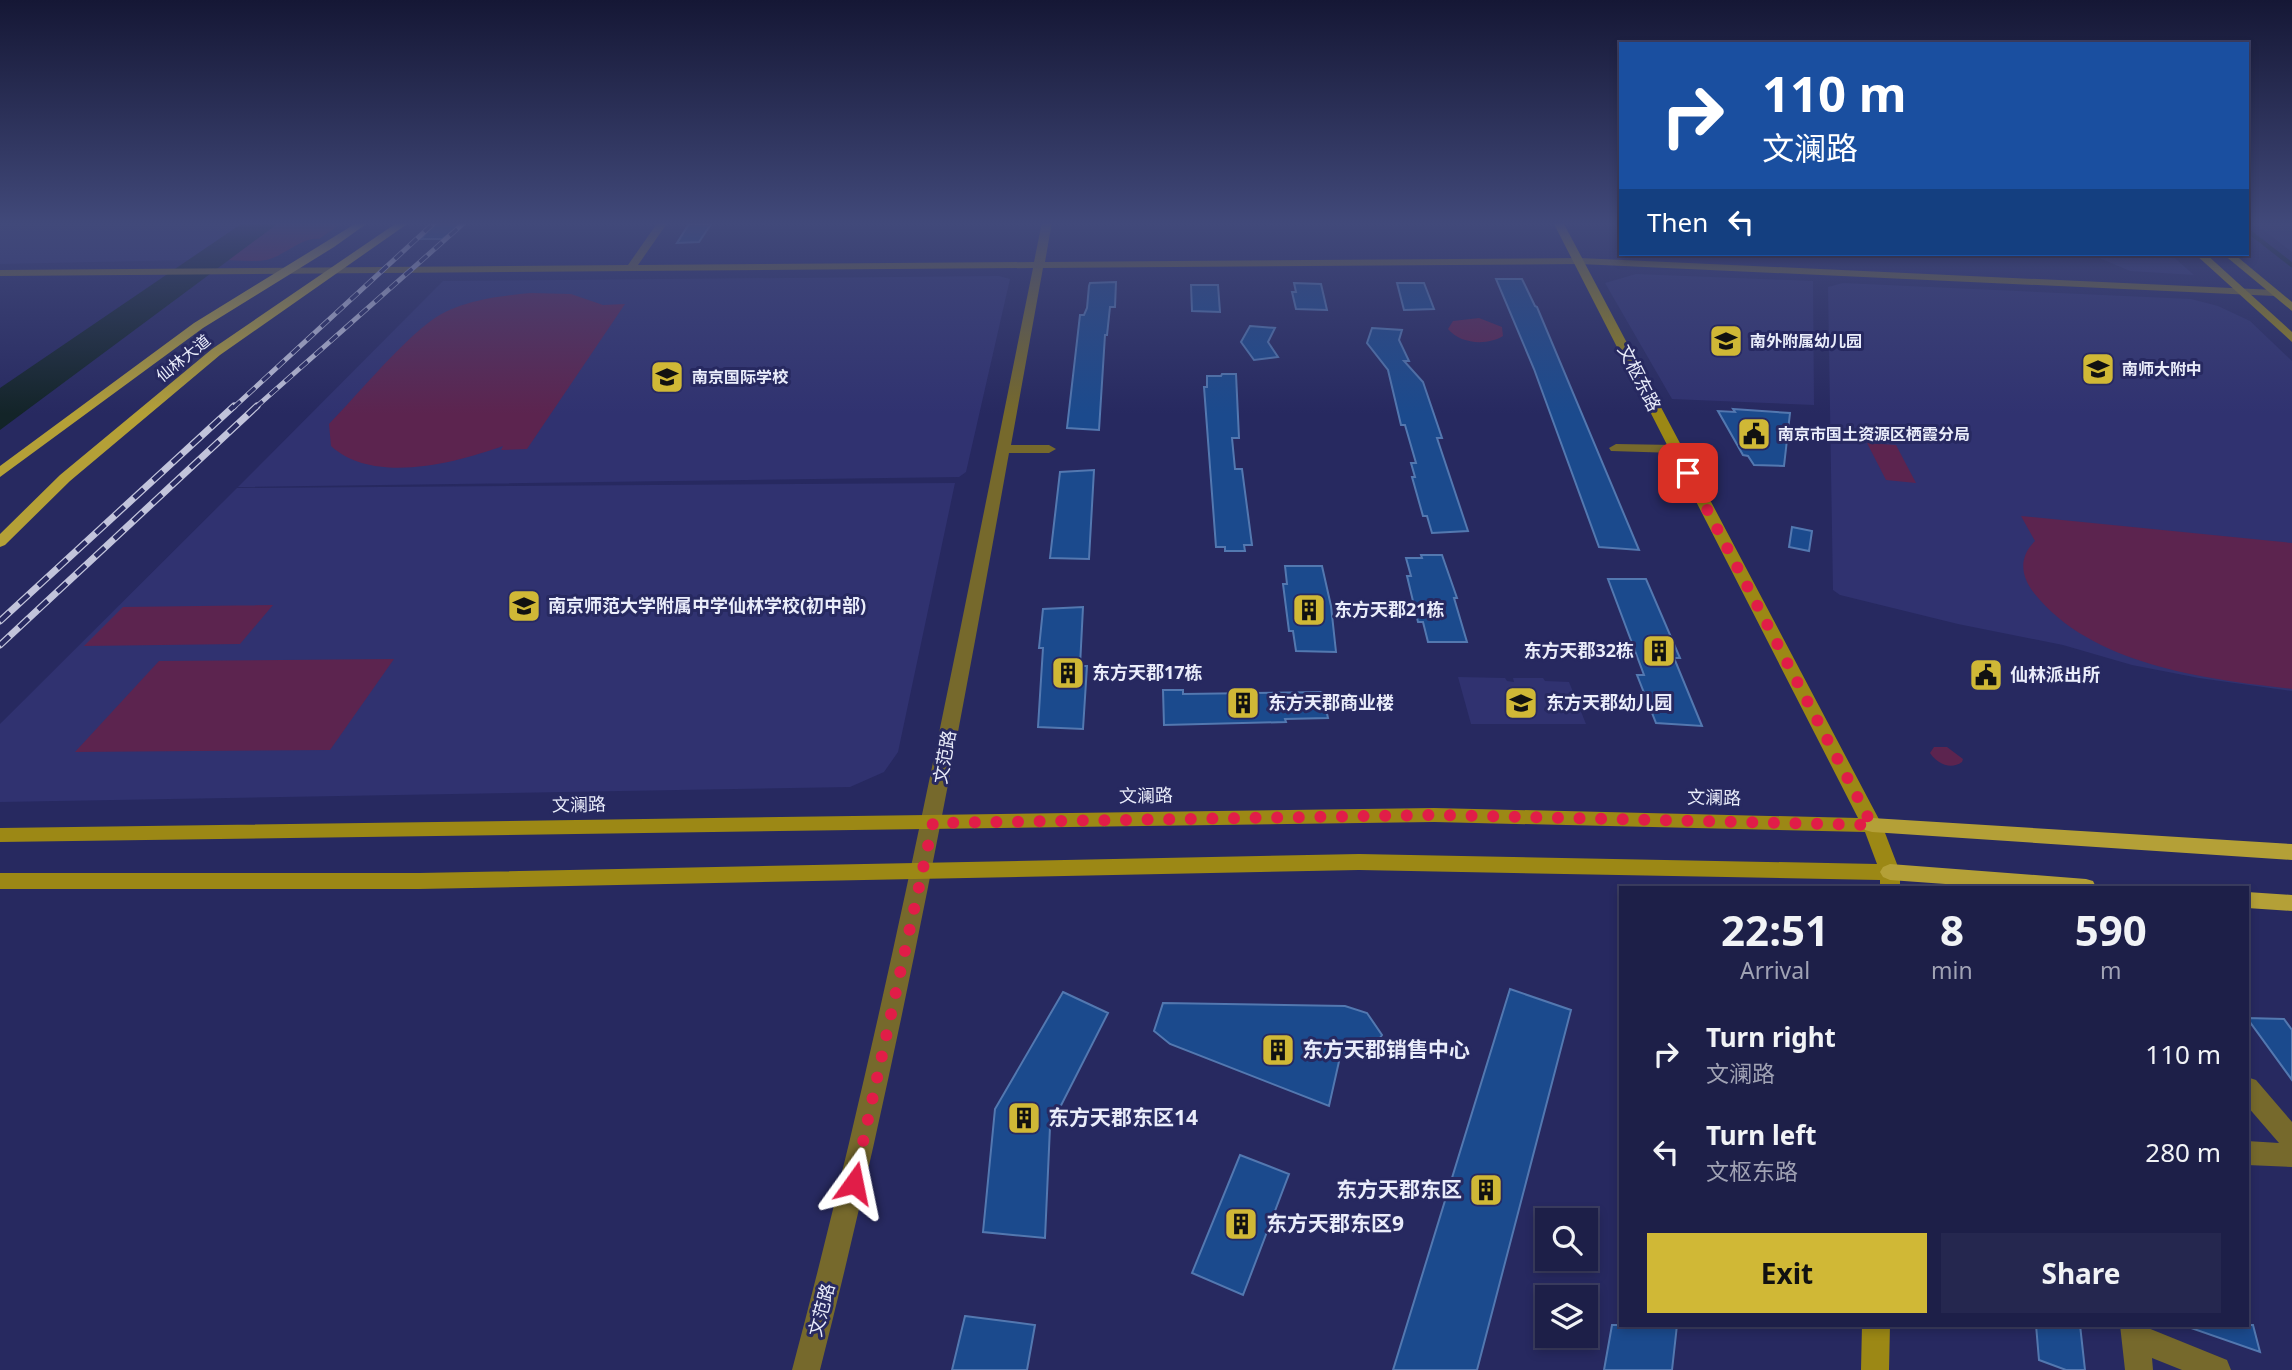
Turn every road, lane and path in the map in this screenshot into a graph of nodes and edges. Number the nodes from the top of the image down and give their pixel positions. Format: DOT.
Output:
graph roads {
  1 [pos="262,286"];
  2 [pos="303,286"];
  3 [pos="1034,286"];
  4 [pos="1593,286"];
  5 [pos="2147,286"];
  6 [pos="2235,286"];
  7 [pos="2266,286"];
  8 [pos="2239,290"];
  9 [pos="2275,293"];
  10 [pos="270,302"];
  11 [pos="229,305"];
  12 [pos="2292,308"];
  13 [pos="2292,338"];
  14 [pos="1616,448"];
  15 [pos="1003,449"];
  16 [pos="1049,449"];
  17 [pos="1675,449"];
  18 [pos="0,473"];
  19 [pos="0,542"];
  20 [pos="933,823"];
  21 [pos="1872,825"];
  22 [pos="0,835"];
  23 [pos="2292,852"];
  24 [pos="922,869"];
  25 [pos="1890,880"];
  26 [pos="0,881"];
  27 [pos="2058,886"];
  28 [pos="2249,900"];
  29 [pos="2292,903"];
  30 [pos="2249,1090"];
  31 [pos="2292,1140"];
  32 [pos="2249,1153"];
  33 [pos="2292,1155"];
  34 [pos="1877,1327"];
  35 [pos="2135,1331"];
  36 [pos="806,1370"];
  37 [pos="1875,1370"];
  38 [pos="2139,1370"];
  39 [pos="2217,1370"];
  1 -- 11 [label="main road, 仙林大道"];
  2 -- 10 [label="main road, 仙林大道"];
  3 -- 15 [label="street, 文范路"];
  4 -- 17 [label="main road, 文枢东路"];
  5 -- 8 [label="street"];
  6 -- 8 [label="main road"];
  7 -- 9 [label="main road"];
  8 -- 9 [label="street"];
  8 -- 13 [label="main road"];
  9 -- 12 [label="main road"];
  10 -- 11 [label="main road"];
  10 -- 19 [label="main road, 仙林大道"];
  11 -- 18 [label="main road, 仙林大道"];
  14 -- 17 [label="street"];
  15 -- 16 [label="street"];
  15 -- 20 [label="street, 文范路"];
  17 -- 21 [label="main road, 文枢东路"];
  20 -- 21 [label="main road, 文澜路"];
  20 -- 22 [label="main road, 文澜路"];
  20 -- 24 [label="street, 文范路"];
  21 -- 23 [label="main road, 文澜路"];
  21 -- 25 [label="main road, 文枢东路"];
  24 -- 25 [label="main road"];
  24 -- 26 [label="main road"];
  24 -- 36 [label="street, 文范路"];
  25 -- 27 [label="main road"];
  28 -- 29 [label="main road"];
  30 -- 31 [label="street"];
  32 -- 33 [label="street"];
  34 -- 37 [label="main road"];
  35 -- 38 [label="street"];
  35 -- 39 [label="street"];
}
